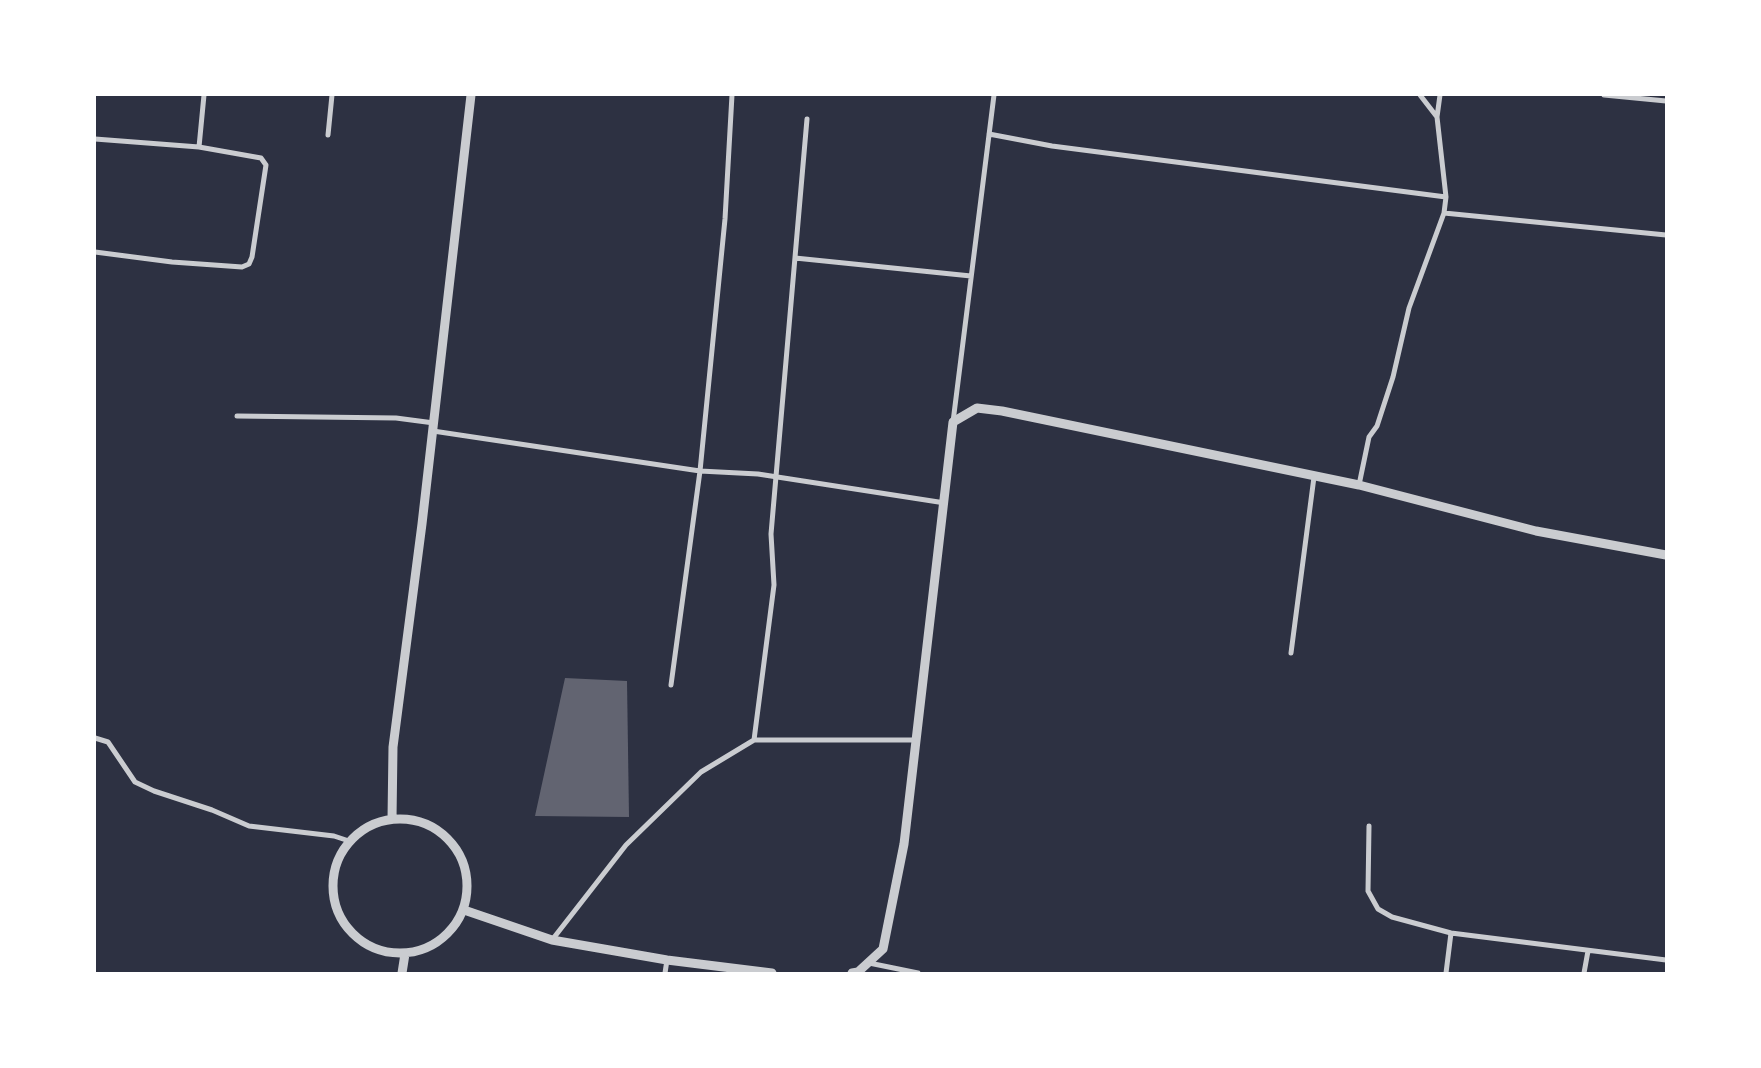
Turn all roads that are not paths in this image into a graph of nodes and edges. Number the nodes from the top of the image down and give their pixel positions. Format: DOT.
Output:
graph roads {
  1 [pos="204,95"];
  2 [pos="332,95"];
  3 [pos="471,95"];
  4 [pos="732,95"];
  5 [pos="994,95"];
  6 [pos="1420,95"];
  7 [pos="1440,95"];
  8 [pos="1604,95"];
  9 [pos="1666,101"];
  10 [pos="1437,117"];
  11 [pos="807,118"];
  12 [pos="989,134"];
  13 [pos="328,135"];
  14 [pos="95,139"];
  15 [pos="199,147"];
  16 [pos="1446,197"];
  17 [pos="1444,213"];
  18 [pos="1666,234"];
  19 [pos="95,252"];
  20 [pos="795,258"];
  21 [pos="971,276"];
  22 [pos="237,416"];
  23 [pos="953,422"];
  24 [pos="434,427"];
  25 [pos="700,471"];
  26 [pos="776,477"];
  27 [pos="1314,477"];
  28 [pos="1359,485"];
  29 [pos="945,503"];
  30 [pos="1666,555"];
  31 [pos="1291,652"];
  32 [pos="671,684"];
  33 [pos="95,738"];
  34 [pos="754,740"];
  35 [pos="916,740"];
  36 [pos="392,819"];
  37 [pos="1369,826"];
  38 [pos="349,842"];
  39 [pos="464,910"];
  40 [pos="1451,933"];
  41 [pos="552,940"];
  42 [pos="1588,951"];
  43 [pos="405,954"];
  44 [pos="667,960"];
  45 [pos="1666,960"];
  46 [pos="868,962"];
  47 [pos="402,973"];
  48 [pos="665,973"];
  49 [pos="772,973"];
  50 [pos="852,973"];
  51 [pos="918,973"];
  52 [pos="1446,973"];
  53 [pos="1584,973"];
  1 -- 15 [label="street"];
  2 -- 13 [label="street"];
  3 -- 24 [label="street"];
  4 -- 25 [label="street"];
  5 -- 12 [label="street"];
  6 -- 10 [label="street"];
  7 -- 10 [label="street"];
  8 -- 9 [label="street"];
  10 -- 16 [label="street"];
  11 -- 20 [label="street"];
  12 -- 16 [label="street"];
  12 -- 21 [label="street"];
  14 -- 15 [label="street"];
  15 -- 19 [label="street"];
  16 -- 17 [label="street"];
  17 -- 18 [label="street"];
  17 -- 28 [label="street"];
  20 -- 21 [label="street"];
  20 -- 26 [label="street"];
  21 -- 23 [label="street"];
  22 -- 24 [label="street"];
  23 -- 27 [label="street"];
  23 -- 29 [label="street"];
  24 -- 25 [label="street"];
  24 -- 36 [label="street"];
  25 -- 26 [label="street"];
  25 -- 32 [label="street"];
  26 -- 29 [label="street"];
  26 -- 34 [label="street"];
  27 -- 28 [label="street"];
  27 -- 31 [label="street"];
  28 -- 30 [label="street"];
  29 -- 35 [label="street"];
  33 -- 38 [label="street"];
  34 -- 35 [label="street"];
  34 -- 41 [label="street"];
  35 -- 46 [label="street"];
  36 -- 38 [label="street"];
  36 -- 39 [label="street"];
  37 -- 40 [label="street"];
  38 -- 43 [label="street"];
  39 -- 41 [label="street"];
  39 -- 43 [label="street"];
  40 -- 42 [label="street"];
  40 -- 52 [label="street"];
  41 -- 44 [label="street"];
  42 -- 45 [label="street"];
  42 -- 53 [label="street"];
  43 -- 47 [label="street"];
  44 -- 48 [label="street"];
  44 -- 49 [label="street"];
  46 -- 50 [label="street"];
  46 -- 51 [label="street"];
}
